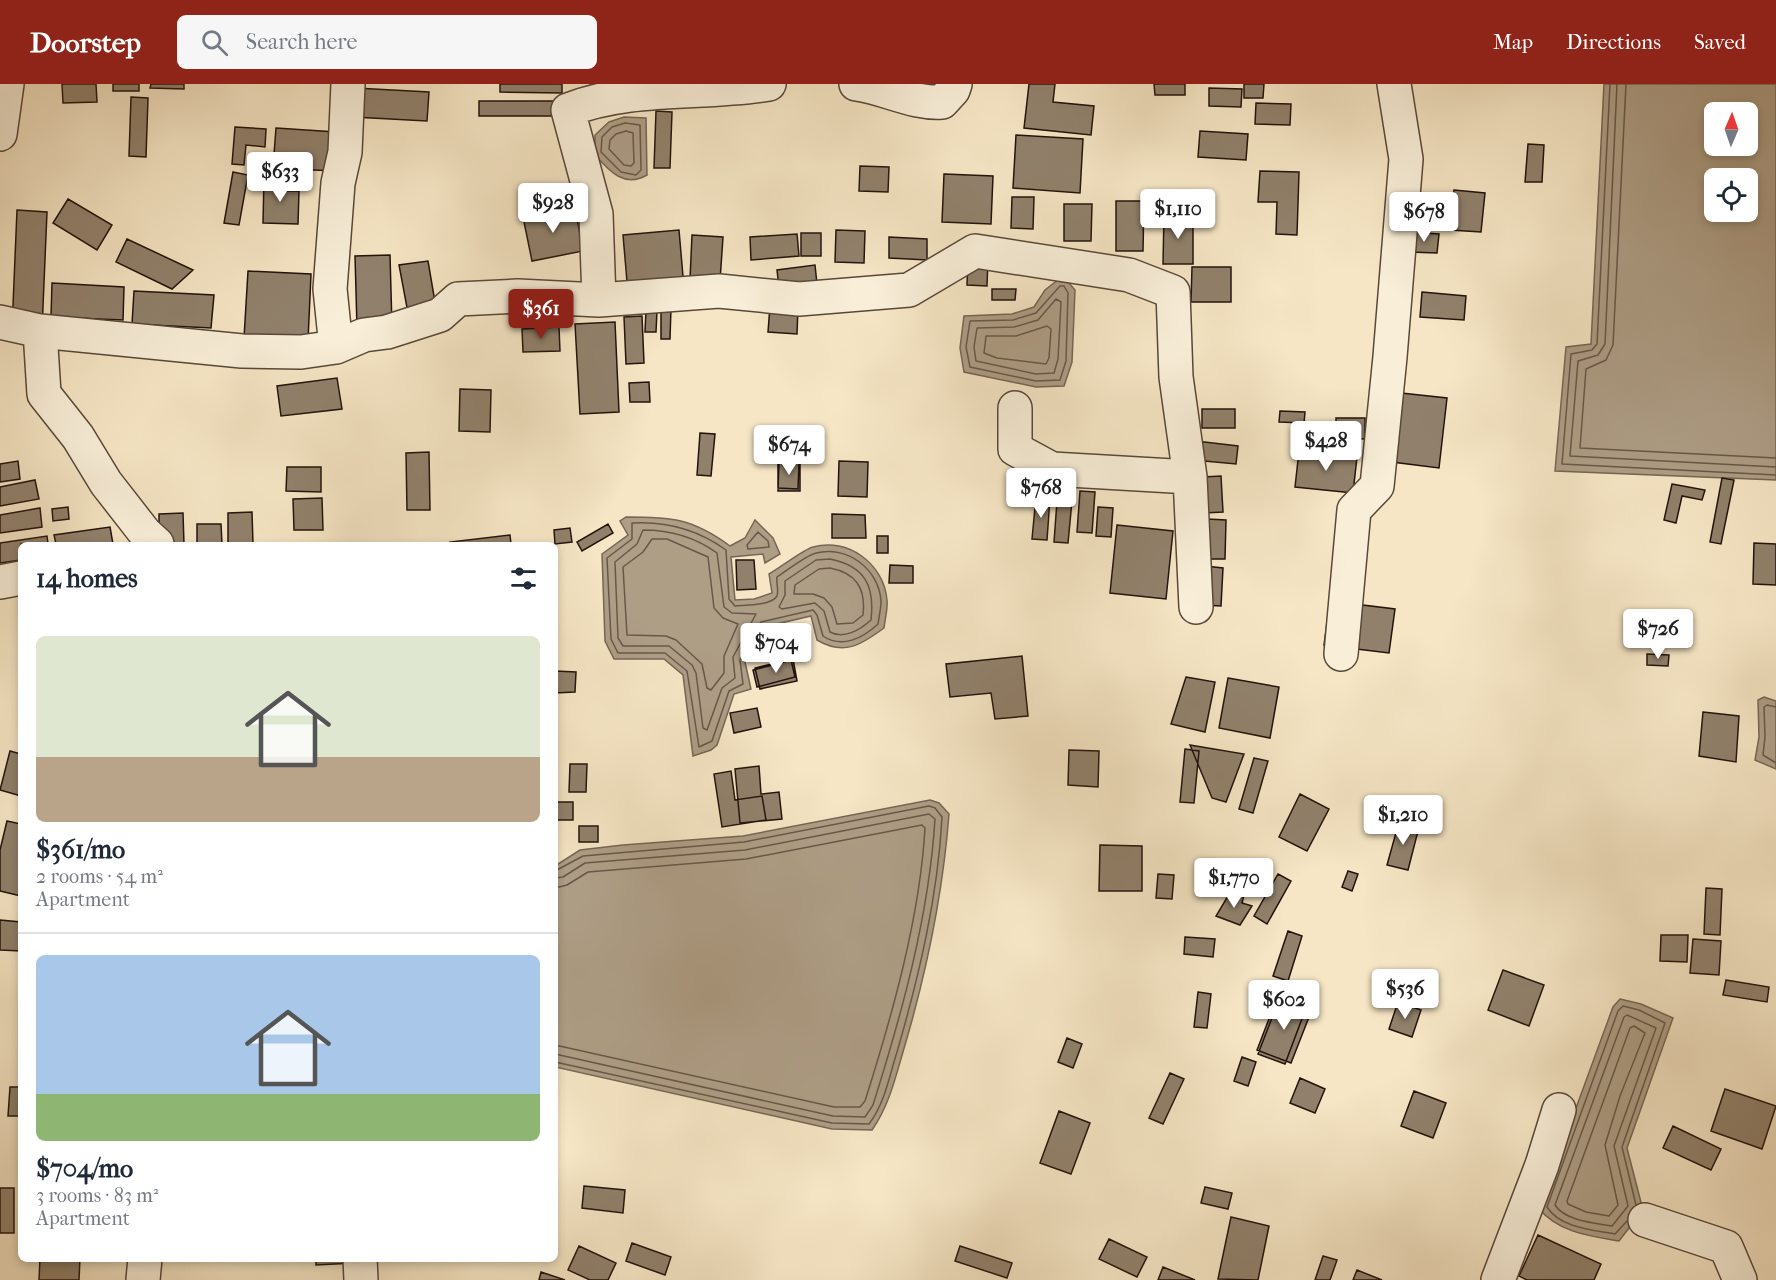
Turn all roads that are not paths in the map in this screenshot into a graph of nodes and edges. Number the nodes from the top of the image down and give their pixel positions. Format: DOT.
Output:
graph roads {
  1 [pos="7,84"];
  2 [pos="348,84"];
  3 [pos="769,84"];
  4 [pos="856,84"];
  5 [pos="955,84"];
  6 [pos="1394,84"];
  7 [pos="0,134"];
  8 [pos="598,300"];
  9 [pos="0,322"];
  10 [pos="40,331"];
  11 [pos="336,347"];
  12 [pos="1015,408"];
  13 [pos="1190,477"];
  14 [pos="155,542"];
  15 [pos="18,579"];
  16 [pos="0,582"];
  17 [pos="1196,607"];
  18 [pos="1341,654"];
  19 [pos="1559,1110"];
  20 [pos="1645,1220"];
  21 [pos="145,1262"];
  22 [pos="360,1262"];
  23 [pos="143,1280"];
  24 [pos="361,1280"];
  25 [pos="1498,1280"];
  26 [pos="1740,1280"];
  1 -- 7 [label="street"];
  2 -- 11 [label="street"];
  3 -- 8 [label="street"];
  4 -- 5 [label="street"];
  6 -- 18 [label="street"];
  8 -- 11 [label="street"];
  8 -- 13 [label="street"];
  9 -- 10 [label="street"];
  10 -- 11 [label="street"];
  10 -- 14 [label="street"];
  12 -- 13 [label="street"];
  13 -- 17 [label="street"];
  15 -- 16 [label="street"];
  19 -- 25 [label="street"];
  20 -- 26 [label="street"];
  21 -- 23 [label="street"];
  22 -- 24 [label="street"];
}
